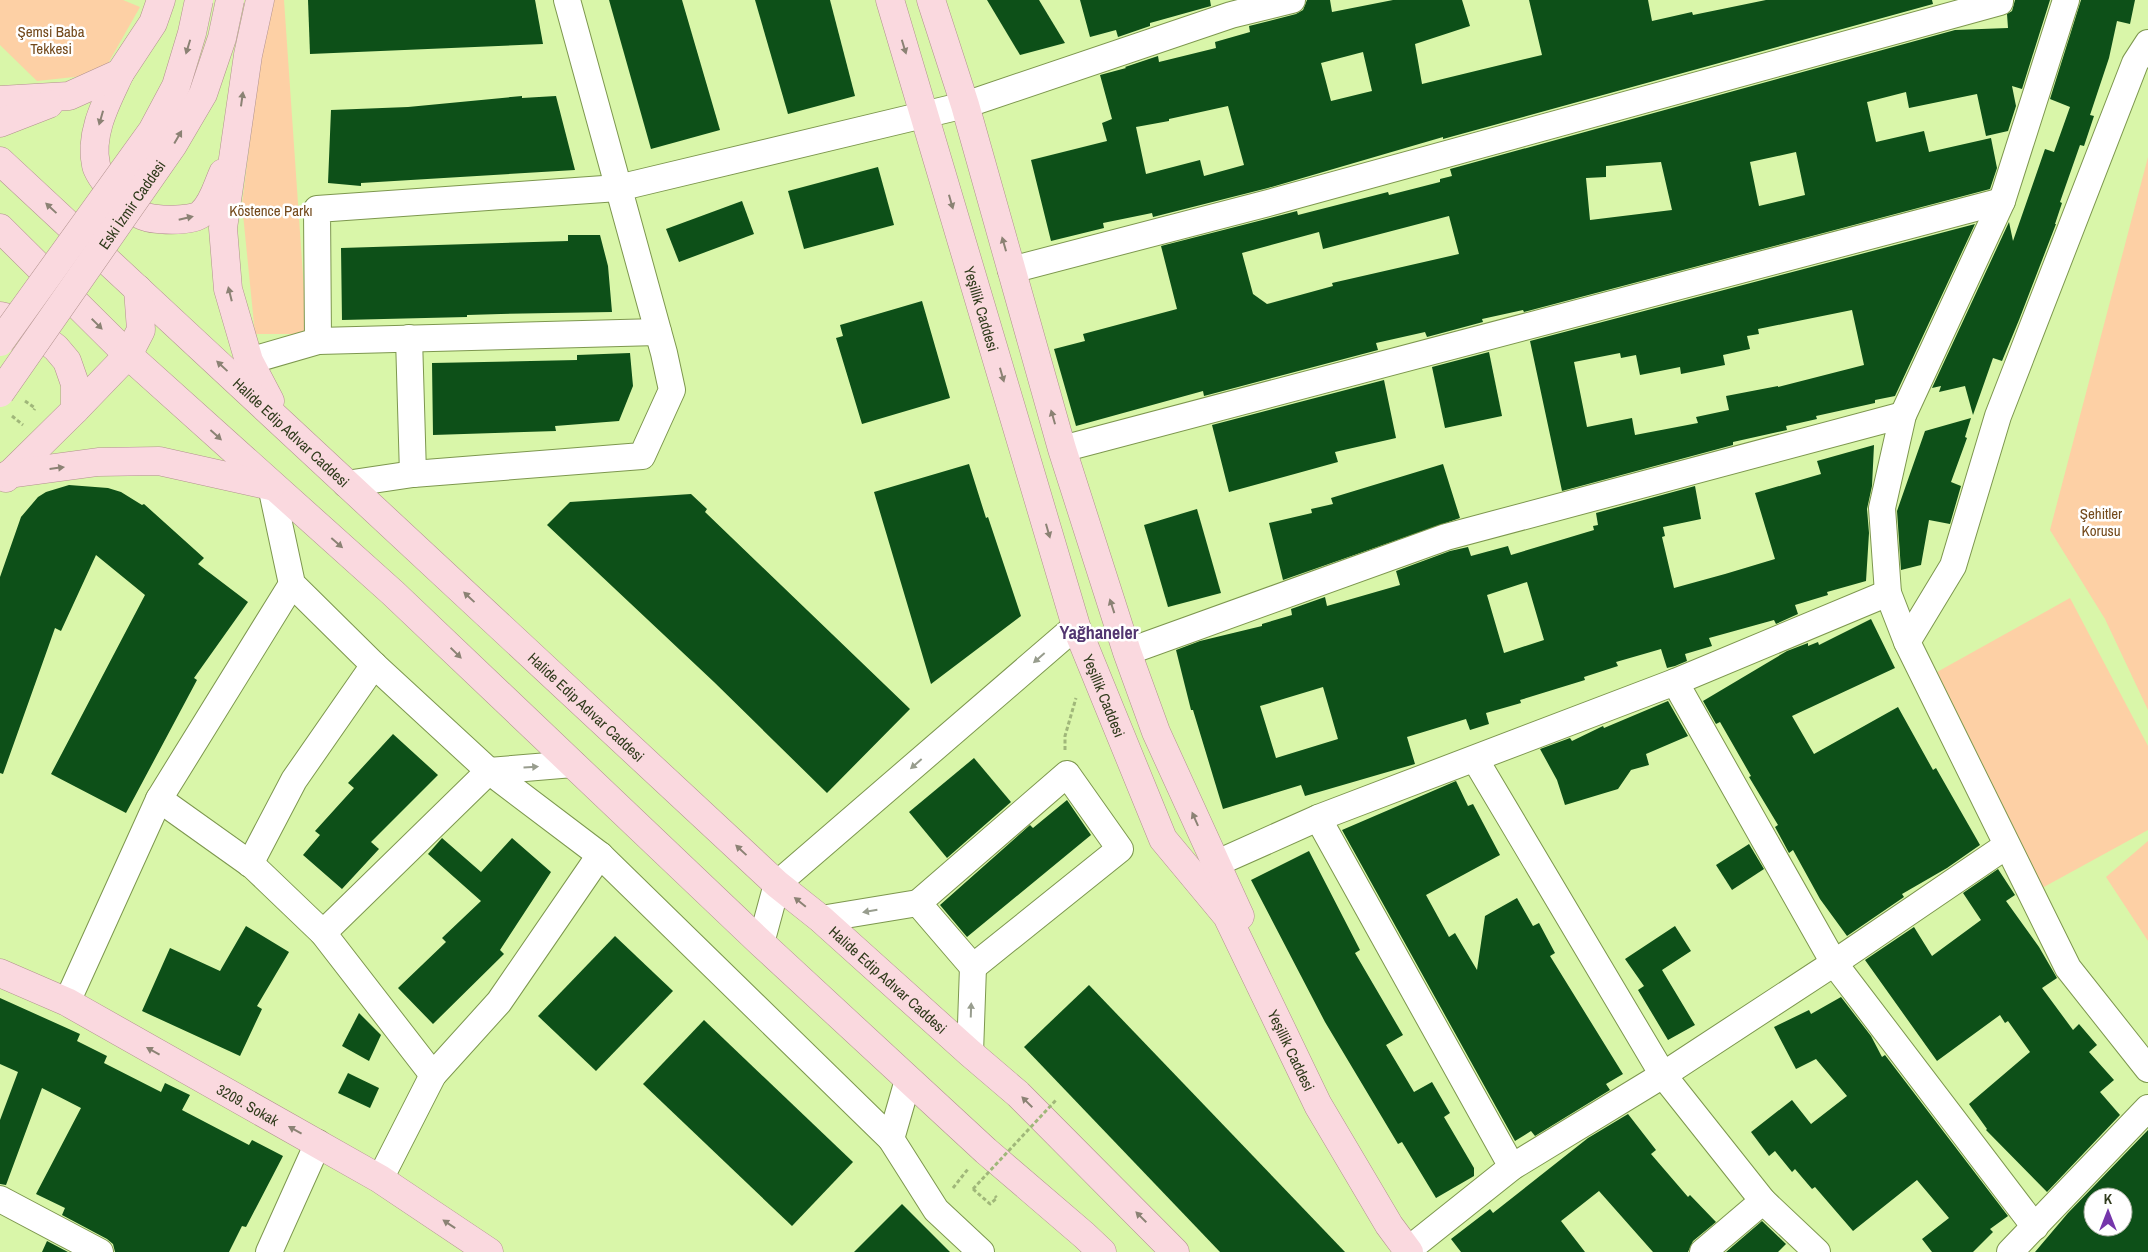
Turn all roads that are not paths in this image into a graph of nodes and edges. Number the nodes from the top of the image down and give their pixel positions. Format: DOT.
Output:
graph roads {
  1 [pos="161,0"];
  2 [pos="199,0"];
  3 [pos="230,0"];
  4 [pos="260,0"];
  5 [pos="568,0"];
  6 [pos="890,0"];
  7 [pos="931,0"];
  8 [pos="1292,0"];
  9 [pos="2000,0"];
  10 [pos="2066,0"];
  11 [pos="1228,8"];
  12 [pos="2148,43"];
  13 [pos="120,73"];
  14 [pos="69,96"];
  15 [pos="0,100"];
  16 [pos="965,105"];
  17 [pos="925,114"];
  18 [pos="0,123"];
  19 [pos="236,141"];
  20 [pos="0,161"];
  21 [pos="618,188"];
  22 [pos="2002,201"];
  23 [pos="0,228"];
  24 [pos="1012,270"];
  25 [pos="138,289"];
  26 [pos="0,316"];
  27 [pos="658,332"];
  28 [pos="409,338"];
  29 [pos="318,341"];
  30 [pos="0,342"];
  31 [pos="128,355"];
  32 [pos="249,361"];
  33 [pos="11,402"];
  34 [pos="75,410"];
  35 [pos="1903,415"];
  36 [pos="280,420"];
  37 [pos="1062,449"];
  38 [pos="413,474"];
  39 [pos="4,480"];
  40 [pos="346,484"];
  41 [pos="271,486"];
  42 [pos="292,584"];
  43 [pos="1888,593"];
  44 [pos="1076,626"];
  45 [pos="1907,642"];
  46 [pos="1127,652"];
  47 [pos="374,664"];
  48 [pos="1675,682"];
  49 [pos="1475,759"];
  50 [pos="573,764"];
  51 [pos="489,771"];
  52 [pos="159,799"];
  53 [pos="1318,818"];
  54 [pos="2006,846"];
  55 [pos="600,856"];
  56 [pos="250,864"];
  57 [pos="1215,864"];
  58 [pos="777,884"];
  59 [pos="918,903"];
  60 [pos="821,919"];
  61 [pos="324,933"];
  62 [pos="761,943"];
  63 [pos="1834,963"];
  64 [pos="973,967"];
  65 [pos="0,973"];
  66 [pos="67,1002"];
  67 [pos="970,1053"];
  68 [pos="2148,1069"];
  69 [pos="1663,1075"];
  70 [pos="433,1076"];
  71 [pos="908,1080"];
  72 [pos="2148,1108"];
  73 [pos="891,1139"];
  74 [pos="318,1143"];
  75 [pos="1512,1167"];
  76 [pos="380,1178"];
  77 [pos="0,1199"];
  78 [pos="1763,1202"];
  79 [pos="2036,1227"];
  80 [pos="1417,1249"];
  81 [pos="482,1250"];
  82 [pos="100,1252"];
  83 [pos="269,1252"];
  84 [pos="981,1252"];
  85 [pos="1102,1252"];
  86 [pos="1175,1252"];
  87 [pos="1703,1252"];
  88 [pos="1817,1252"];
  89 [pos="2010,1252"];
  1 -- 13 [label="main road"];
  2 -- 30 [label="main road, Eski İzmir Caddesi, one-way, bridge"];
  33 -- 3 [label="main road, Eski İzmir Caddesi, one-way, bridge"];
  19 -- 4 [label="main road, one-way"];
  5 -- 21 [label="street"];
  6 -- 17 [label="main road, Yeşillik Caddesi, one-way"];
  7 -- 16 [label="main road, Yeşillik Caddesi"];
  8 -- 11 [label="street"];
  9 -- 24 [label="street"];
  10 -- 22 [label="street"];
  11 -- 16 [label="street"];
  12 -- 45 [label="street"];
  13 -- 14 [label="main road"];
  13 -- 19 [label="main road, one-way"];
  14 -- 15 [label="main road"];
  14 -- 18 [label="main road"];
  16 -- 17 [label="street"];
  24 -- 16 [label="main road, Yeşillik Caddesi, one-way"];
  17 -- 21 [label="street"];
  17 -- 44 [label="main road, Yeşillik Caddesi, one-way"];
  32 -- 19 [label="main road, one-way"];
  25 -- 20 [label="main road, Halide Edip Adıvar Caddesi, one-way"];
  21 -- 27 [label="street"];
  21 -- 29 [label="street"];
  22 -- 35 [label="street"];
  22 -- 37 [label="street"];
  23 -- 31 [label="main road, one-way"];
  37 -- 24 [label="main road, Yeşillik Caddesi, one-way"];
  25 -- 31 [label="main road"];
  36 -- 25 [label="main road, Halide Edip Adıvar Caddesi, one-way"];
  26 -- 34 [label="main road"];
  27 -- 28 [label="street"];
  27 -- 38 [label="street"];
  28 -- 29 [label="street"];
  28 -- 38 [label="street"];
  29 -- 32 [label="street"];
  31 -- 34 [label="main road"];
  31 -- 41 [label="main road, one-way"];
  32 -- 36 [label="main road"];
  34 -- 39 [label="main road"];
  35 -- 43 [label="street"];
  35 -- 46 [label="street"];
  36 -- 40 [label="main road, Halide Edip Adıvar Caddesi"];
  46 -- 37 [label="main road, Yeşillik Caddesi, one-way"];
  38 -- 40 [label="street"];
  39 -- 41 [label="main road, one-way"];
  58 -- 40 [label="main road, Halide Edip Adıvar Caddesi, one-way"];
  41 -- 42 [label="street"];
  41 -- 50 [label="main road, one-way"];
  42 -- 47 [label="street"];
  42 -- 52 [label="street"];
  43 -- 45 [label="street"];
  43 -- 48 [label="street"];
  44 -- 46 [label="main road"];
  44 -- 58 [label="street, one-way"];
  44 -- 80 [label="main road, Yeşillik Caddesi"];
  45 -- 54 [label="street"];
  57 -- 46 [label="main road, Yeşillik Caddesi, one-way"];
  47 -- 51 [label="street"];
  47 -- 56 [label="street"];
  48 -- 49 [label="street"];
  48 -- 63 [label="street"];
  49 -- 53 [label="street"];
  49 -- 69 [label="street"];
  51 -- 50 [label="street, one-way"];
  50 -- 62 [label="main road"];
  51 -- 55 [label="street"];
  51 -- 61 [label="street"];
  52 -- 56 [label="street"];
  52 -- 66 [label="street"];
  53 -- 57 [label="street"];
  53 -- 75 [label="street"];
  54 -- 63 [label="street"];
  54 -- 68 [label="street"];
  55 -- 70 [label="street"];
  55 -- 73 [label="street"];
  56 -- 61 [label="street"];
  57 -- 80 [label="main road, Yeşillik Caddesi"];
  60 -- 58 [label="main road, Halide Edip Adıvar Caddesi, one-way"];
  58 -- 62 [label="street"];
  59 -- 60 [label="street, one-way"];
  59 -- 64 [label="street"];
  59 -- 64 [label="street"];
  60 -- 67 [label="main road, Halide Edip Adıvar Caddesi"];
  61 -- 70 [label="street"];
  62 -- 71 [label="main road"];
  63 -- 69 [label="street"];
  63 -- 79 [label="street"];
  67 -- 64 [label="street, one-way"];
  65 -- 66 [label="main road, 3209. Sokak"];
  74 -- 66 [label="main road, 3209. Sokak, one-way"];
  86 -- 67 [label="main road, Halide Edip Adıvar Caddesi, one-way"];
  69 -- 75 [label="street"];
  69 -- 78 [label="street"];
  70 -- 76 [label="street"];
  71 -- 73 [label="street"];
  71 -- 85 [label="main road"];
  72 -- 79 [label="street"];
  73 -- 84 [label="street"];
  74 -- 76 [label="main road, 3209. Sokak"];
  74 -- 83 [label="street"];
  75 -- 80 [label="street"];
  81 -- 76 [label="main road, 3209. Sokak, one-way"];
  77 -- 82 [label="street"];
  78 -- 87 [label="street"];
  78 -- 88 [label="street"];
  79 -- 89 [label="street"];
}
